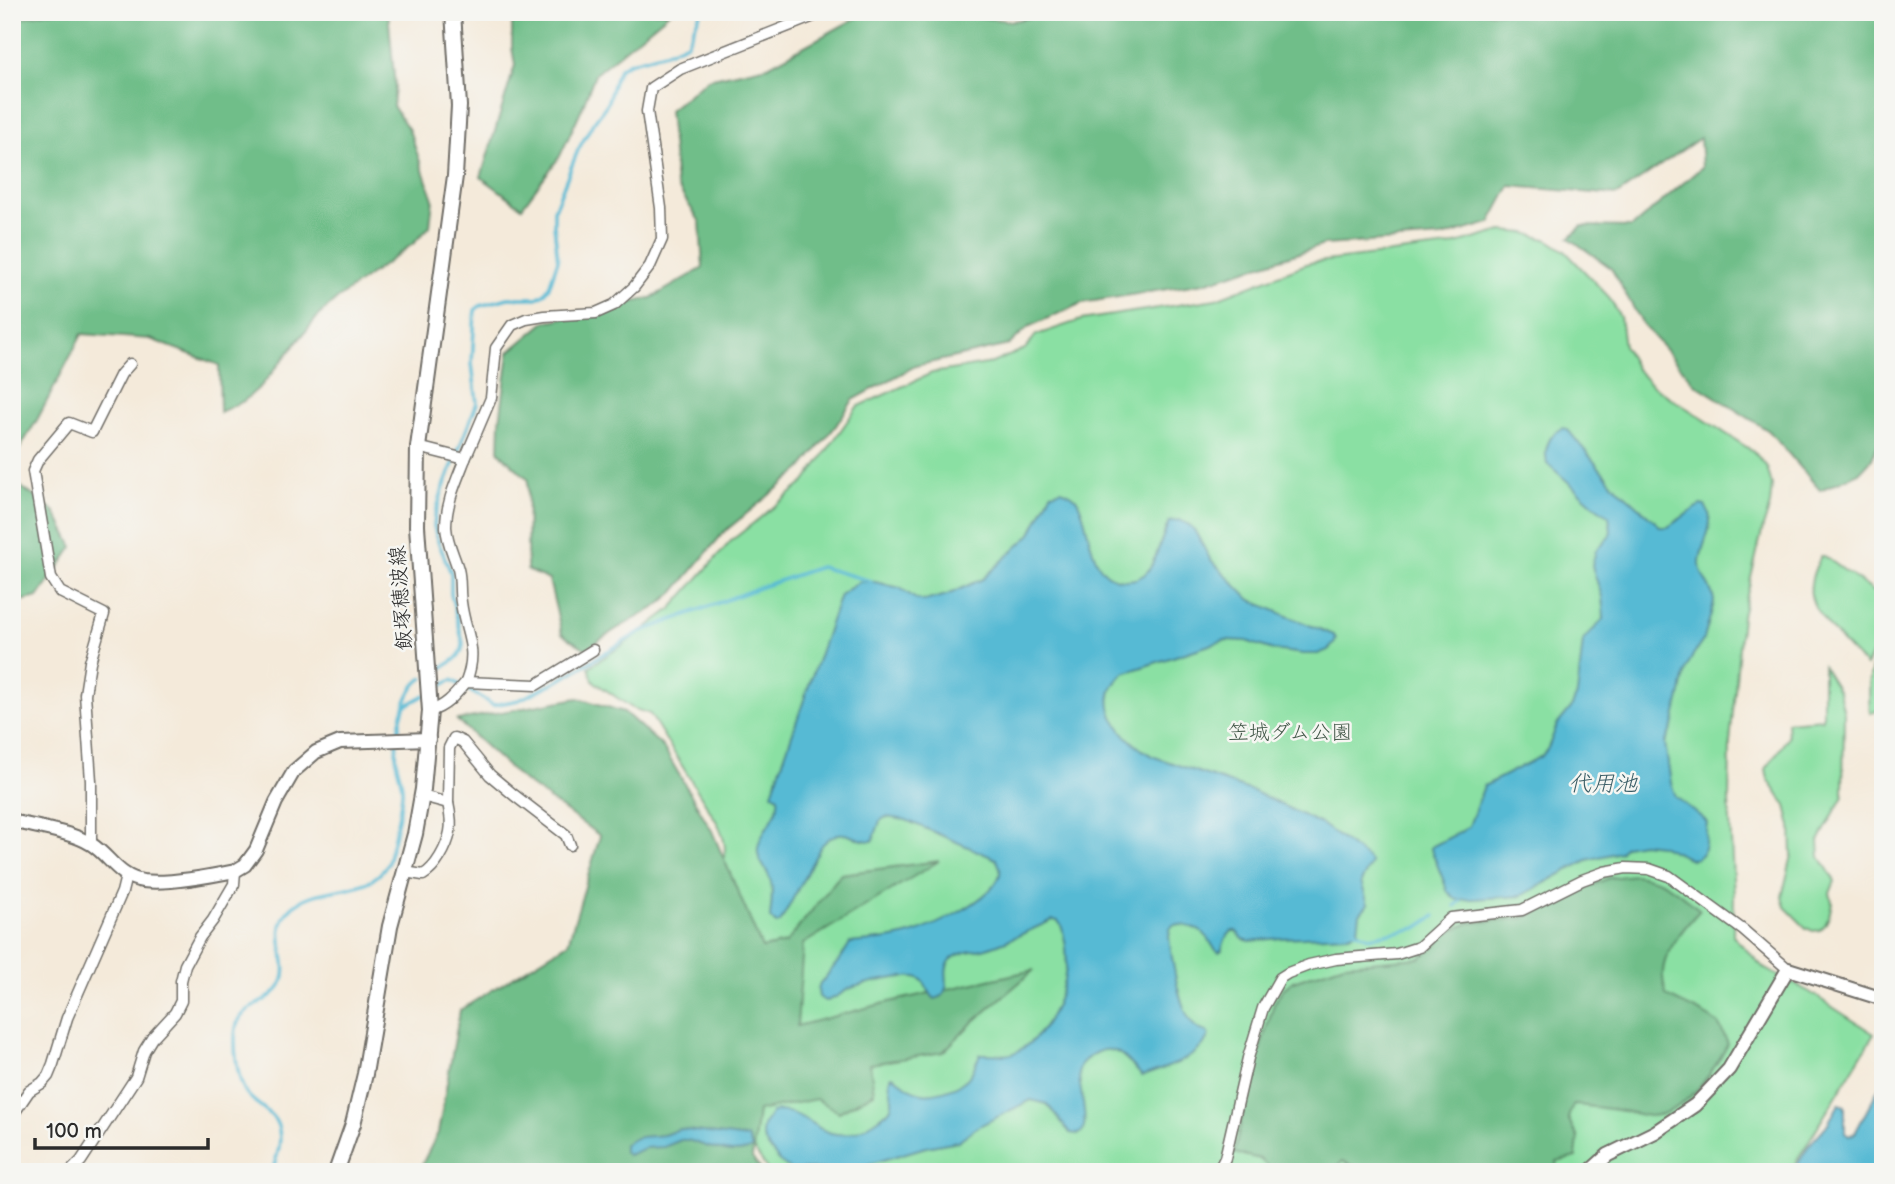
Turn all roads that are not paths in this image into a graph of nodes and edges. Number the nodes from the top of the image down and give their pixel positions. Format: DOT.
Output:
graph roads {
  1 [pos="453,12"];
  2 [pos="824,12"];
  3 [pos="130,364"];
  4 [pos="418,447"];
  5 [pos="465,459"];
  6 [pos="593,650"];
  7 [pos="466,682"];
  8 [pos="430,711"];
  9 [pos="429,739"];
  10 [pos="422,796"];
  11 [pos="448,803"];
  12 [pos="12,821"];
  13 [pos="91,844"];
  14 [pos="569,845"];
  15 [pos="235,871"];
  16 [pos="405,872"];
  17 [pos="127,876"];
  18 [pos="1788,970"];
  19 [pos="1883,999"];
  20 [pos="12,1116"];
  21 [pos="70,1172"];
  22 [pos="336,1172"];
  23 [pos="1218,1172"];
  24 [pos="1589,1172"];
  1 -- 4 [label="main road, 飯塚穂波線"];
  2 -- 5 [label="street"];
  3 -- 13 [label="street"];
  4 -- 5 [label="street"];
  4 -- 8 [label="main road, 飯塚穂波線"];
  5 -- 7 [label="street"];
  6 -- 7 [label="street"];
  7 -- 8 [label="street"];
  8 -- 9 [label="main road, 飯塚穂波線"];
  9 -- 10 [label="main road, 飯塚穂波線"];
  9 -- 15 [label="street"];
  10 -- 11 [label="street"];
  10 -- 16 [label="main road, 飯塚穂波線"];
  11 -- 14 [label="street"];
  11 -- 16 [label="street"];
  12 -- 13 [label="street"];
  13 -- 17 [label="street"];
  15 -- 17 [label="street"];
  15 -- 21 [label="street"];
  16 -- 22 [label="main road, 飯塚穂波線"];
  17 -- 20 [label="street"];
  18 -- 19 [label="street"];
  18 -- 23 [label="street"];
  18 -- 24 [label="street"];
}
